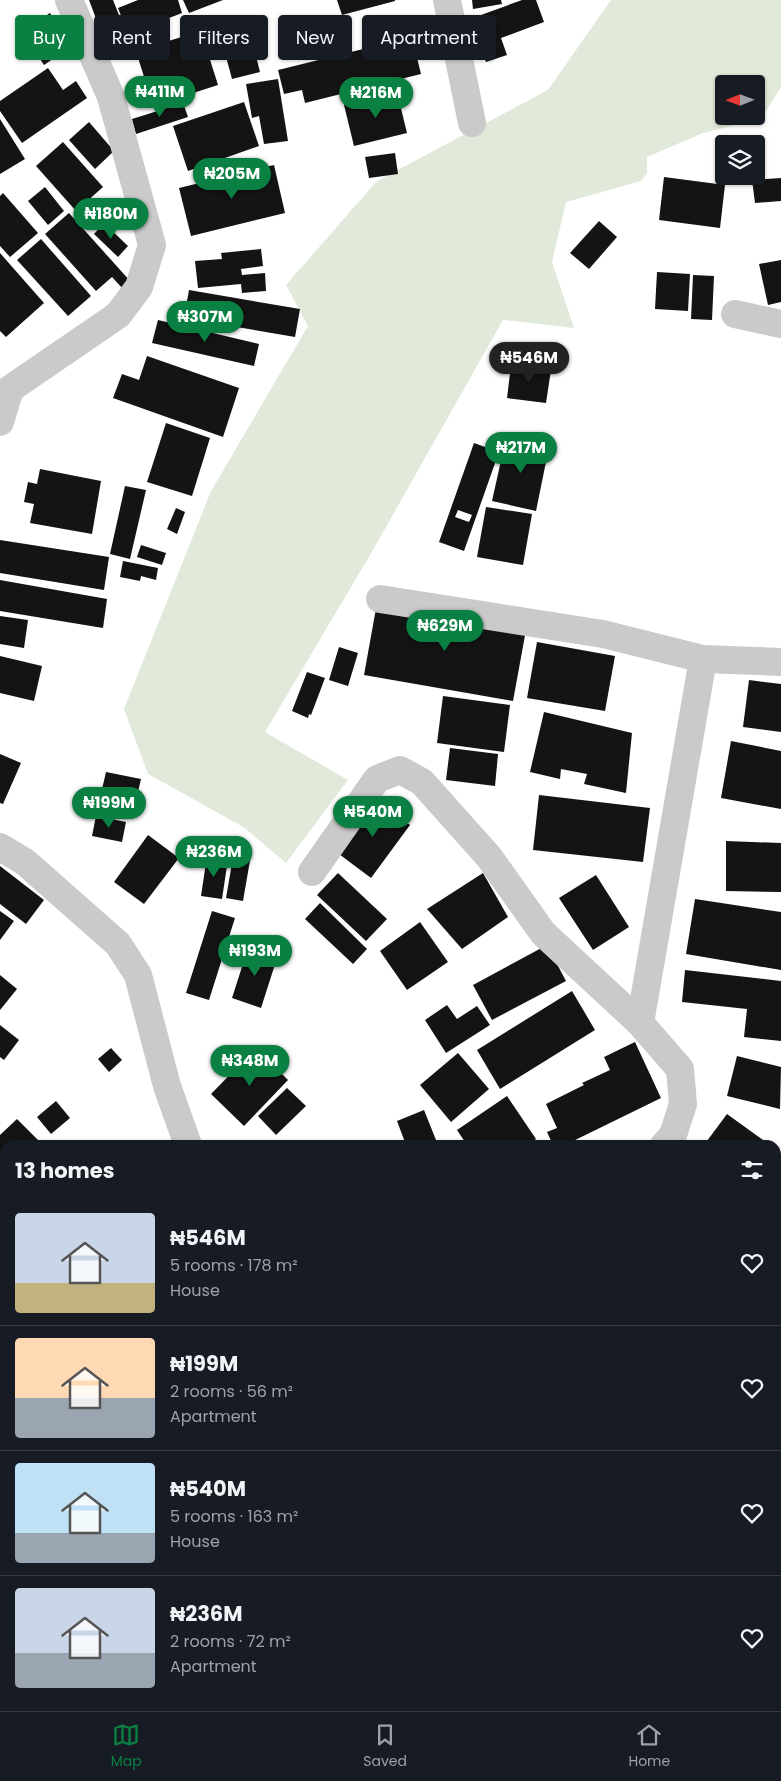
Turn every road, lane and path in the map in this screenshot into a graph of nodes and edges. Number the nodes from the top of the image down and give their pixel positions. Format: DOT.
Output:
graph roads {
  1 [pos="69,0"];
  2 [pos="447,0"];
  3 [pos="472,123"];
  4 [pos="735,314"];
  5 [pos="781,324"];
  6 [pos="5,384"];
  7 [pos="0,422"];
  8 [pos="380,600"];
  9 [pos="703,659"];
  10 [pos="781,662"];
  11 [pos="0,847"];
  12 [pos="312,872"];
  13 [pos="640,1023"];
  14 [pos="186,1140"];
  15 [pos="668,1140"];
  1 -- 6 [label="street"];
  2 -- 3 [label="street"];
  4 -- 5 [label="street"];
  6 -- 7 [label="street"];
  8 -- 9 [label="street"];
  9 -- 10 [label="street"];
  9 -- 13 [label="street"];
  11 -- 14 [label="street"];
  12 -- 13 [label="street"];
  13 -- 15 [label="street"];
}
